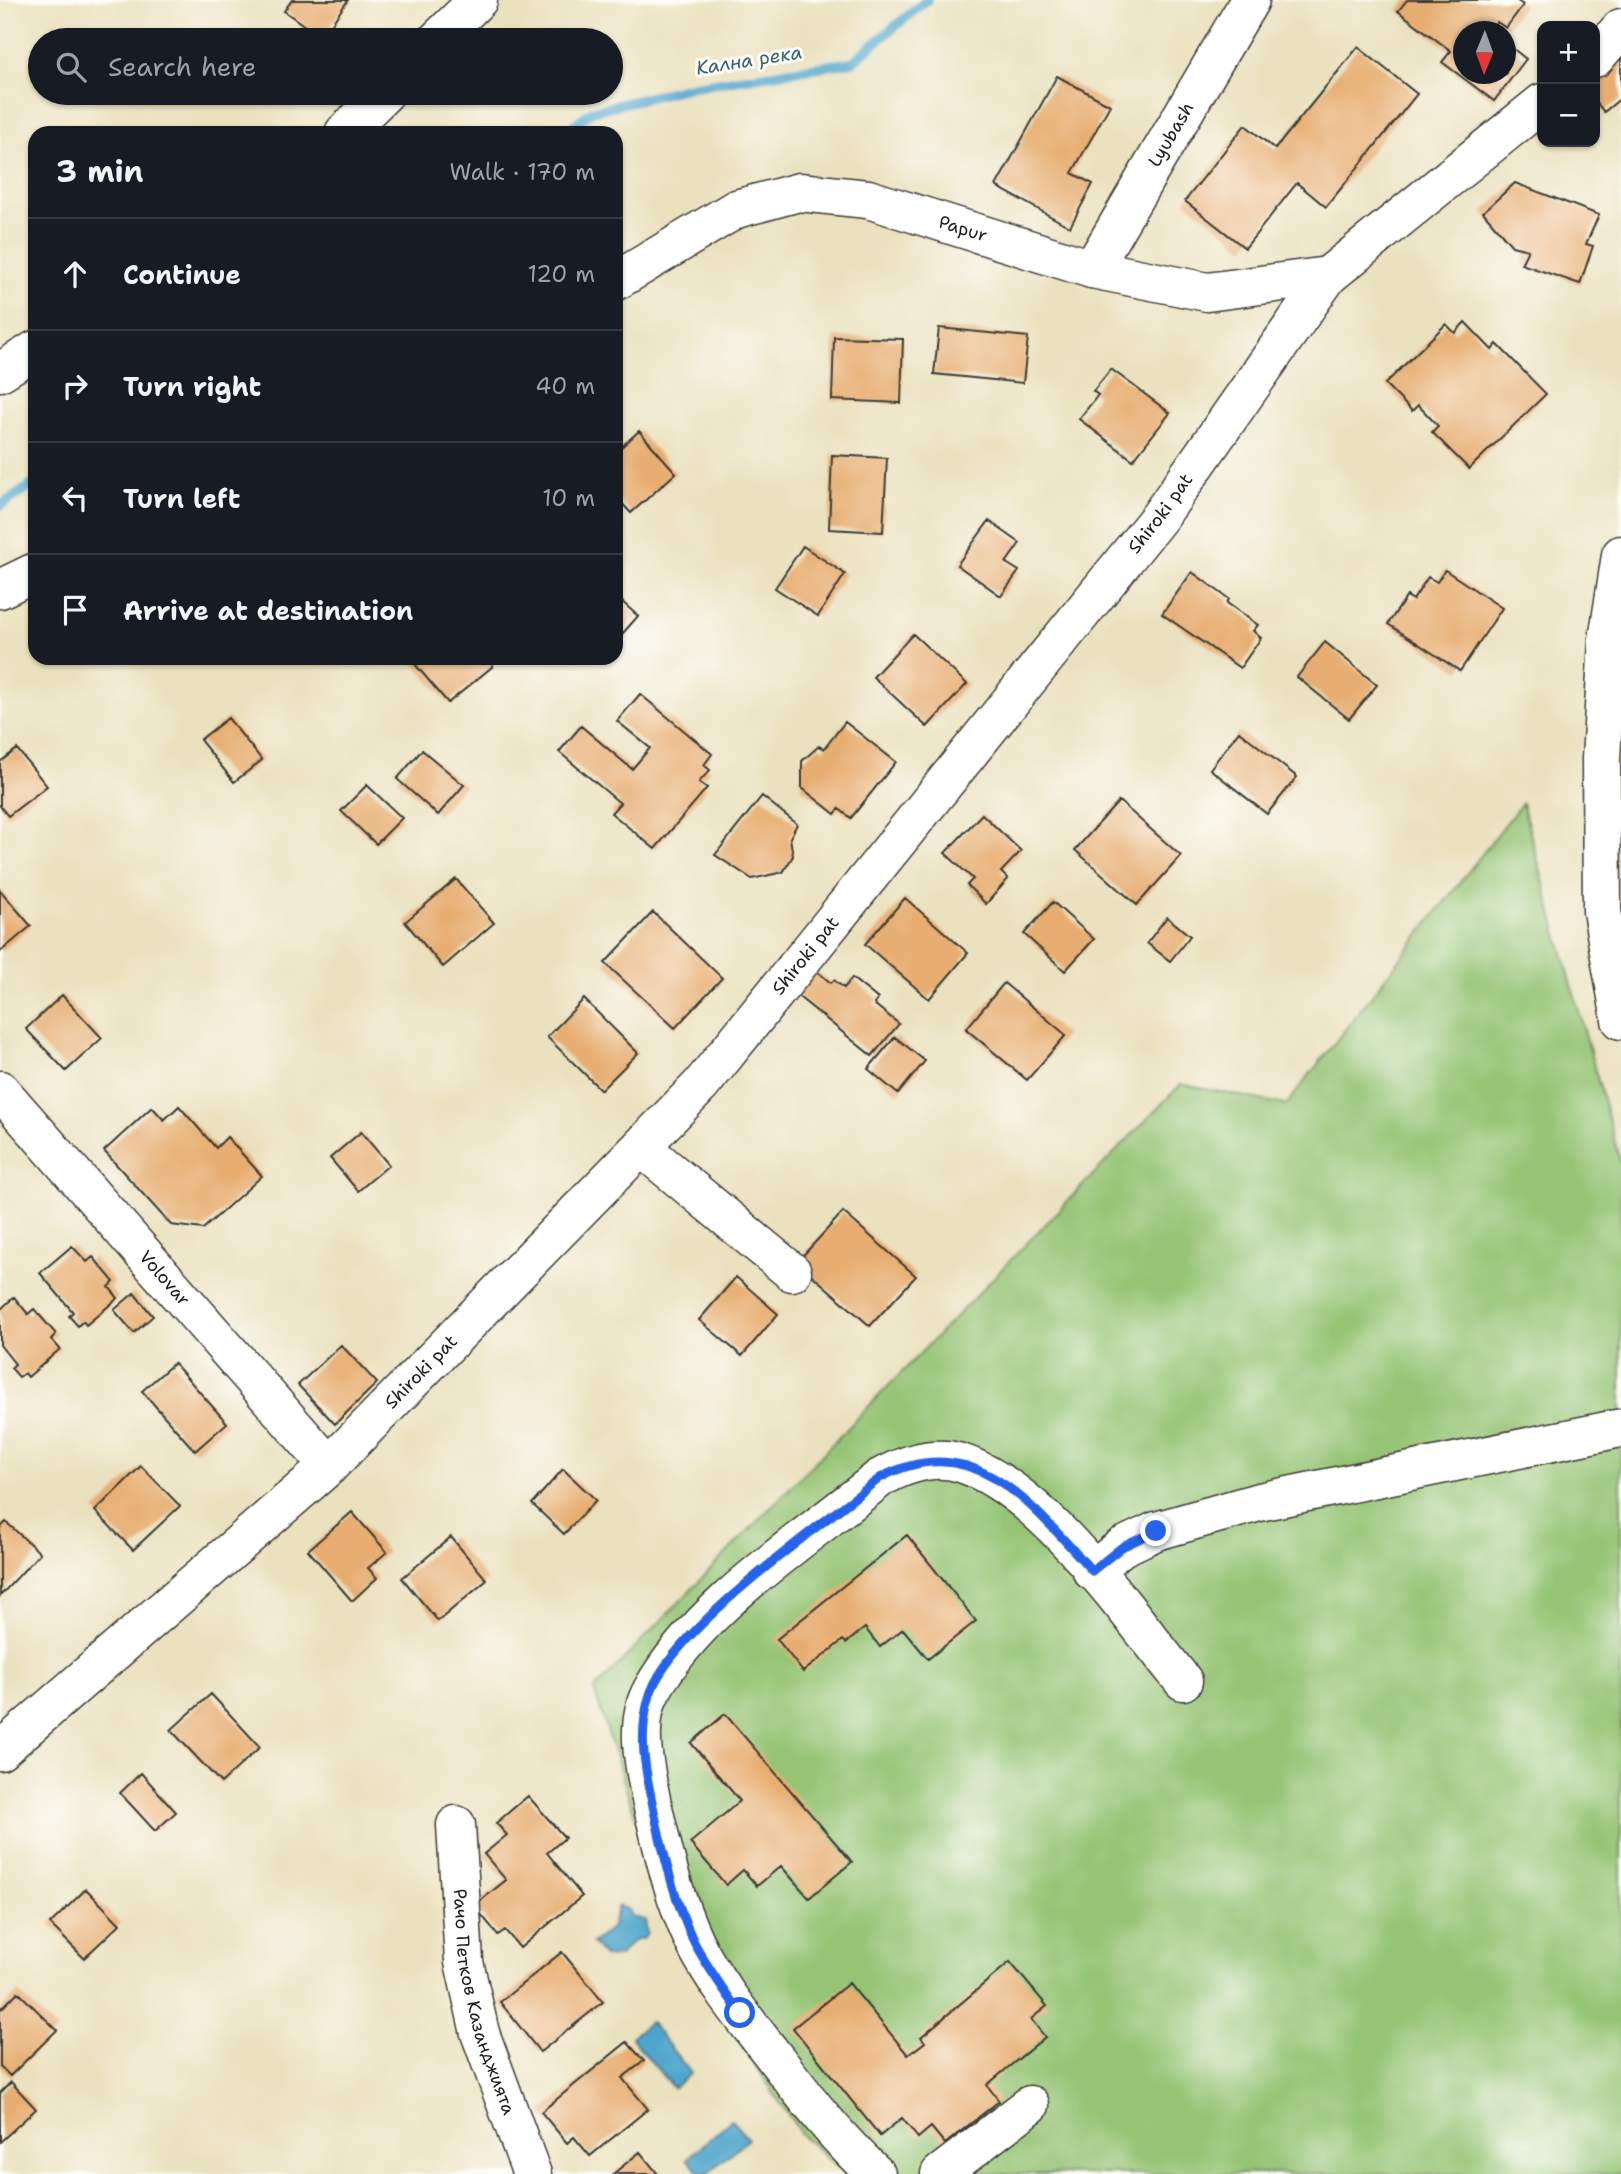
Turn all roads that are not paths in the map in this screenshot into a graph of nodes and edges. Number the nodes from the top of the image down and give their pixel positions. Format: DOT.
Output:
graph roads {
  1 [pos="478,0"];
  2 [pos="1250,0"];
  3 [pos="449,28"];
  4 [pos="1621,28"];
  5 [pos="1600,52"];
  6 [pos="373,105"];
  7 [pos="1537,107"];
  8 [pos="351,126"];
  9 [pos="1092,269"];
  10 [pos="1328,276"];
  11 [pos="623,277"];
  12 [pos="28,354"];
  13 [pos="0,372"];
  14 [pos="1621,555"];
  15 [pos="28,575"];
  16 [pos="0,589"];
  17 [pos="1611,756"];
  18 [pos="1621,1020"];
  19 [pos="0,1090"];
  20 [pos="641,1147"];
  21 [pos="792,1272"];
  22 [pos="1621,1427"];
  23 [pos="329,1466"];
  24 [pos="1092,1571"];
  25 [pos="1183,1681"];
  26 [pos="0,1751"];
  27 [pos="456,1825"];
  28 [pos="1030,2105"];
  29 [pos="532,2174"];
  30 [pos="876,2174"];
  31 [pos="940,2174"];
  1 -- 3 [label="street"];
  2 -- 9 [label="street, Lyubash"];
  4 -- 5 [label="street"];
  6 -- 8 [label="street"];
  7 -- 10 [label="street, Shiroki pat"];
  9 -- 10 [label="street, Papur"];
  9 -- 11 [label="street, Papur"];
  10 -- 20 [label="street, Shiroki pat"];
  12 -- 13 [label="street"];
  14 -- 17 [label="street"];
  15 -- 16 [label="street"];
  17 -- 18 [label="street"];
  19 -- 23 [label="street, Volovar"];
  20 -- 21 [label="street"];
  20 -- 23 [label="street, Shiroki pat"];
  22 -- 24 [label="street"];
  23 -- 26 [label="street, Shiroki pat"];
  24 -- 25 [label="street"];
  24 -- 30 [label="street"];
  27 -- 29 [label="street, Рачо Петков Казанджията"];
  28 -- 31 [label="street"];
}
